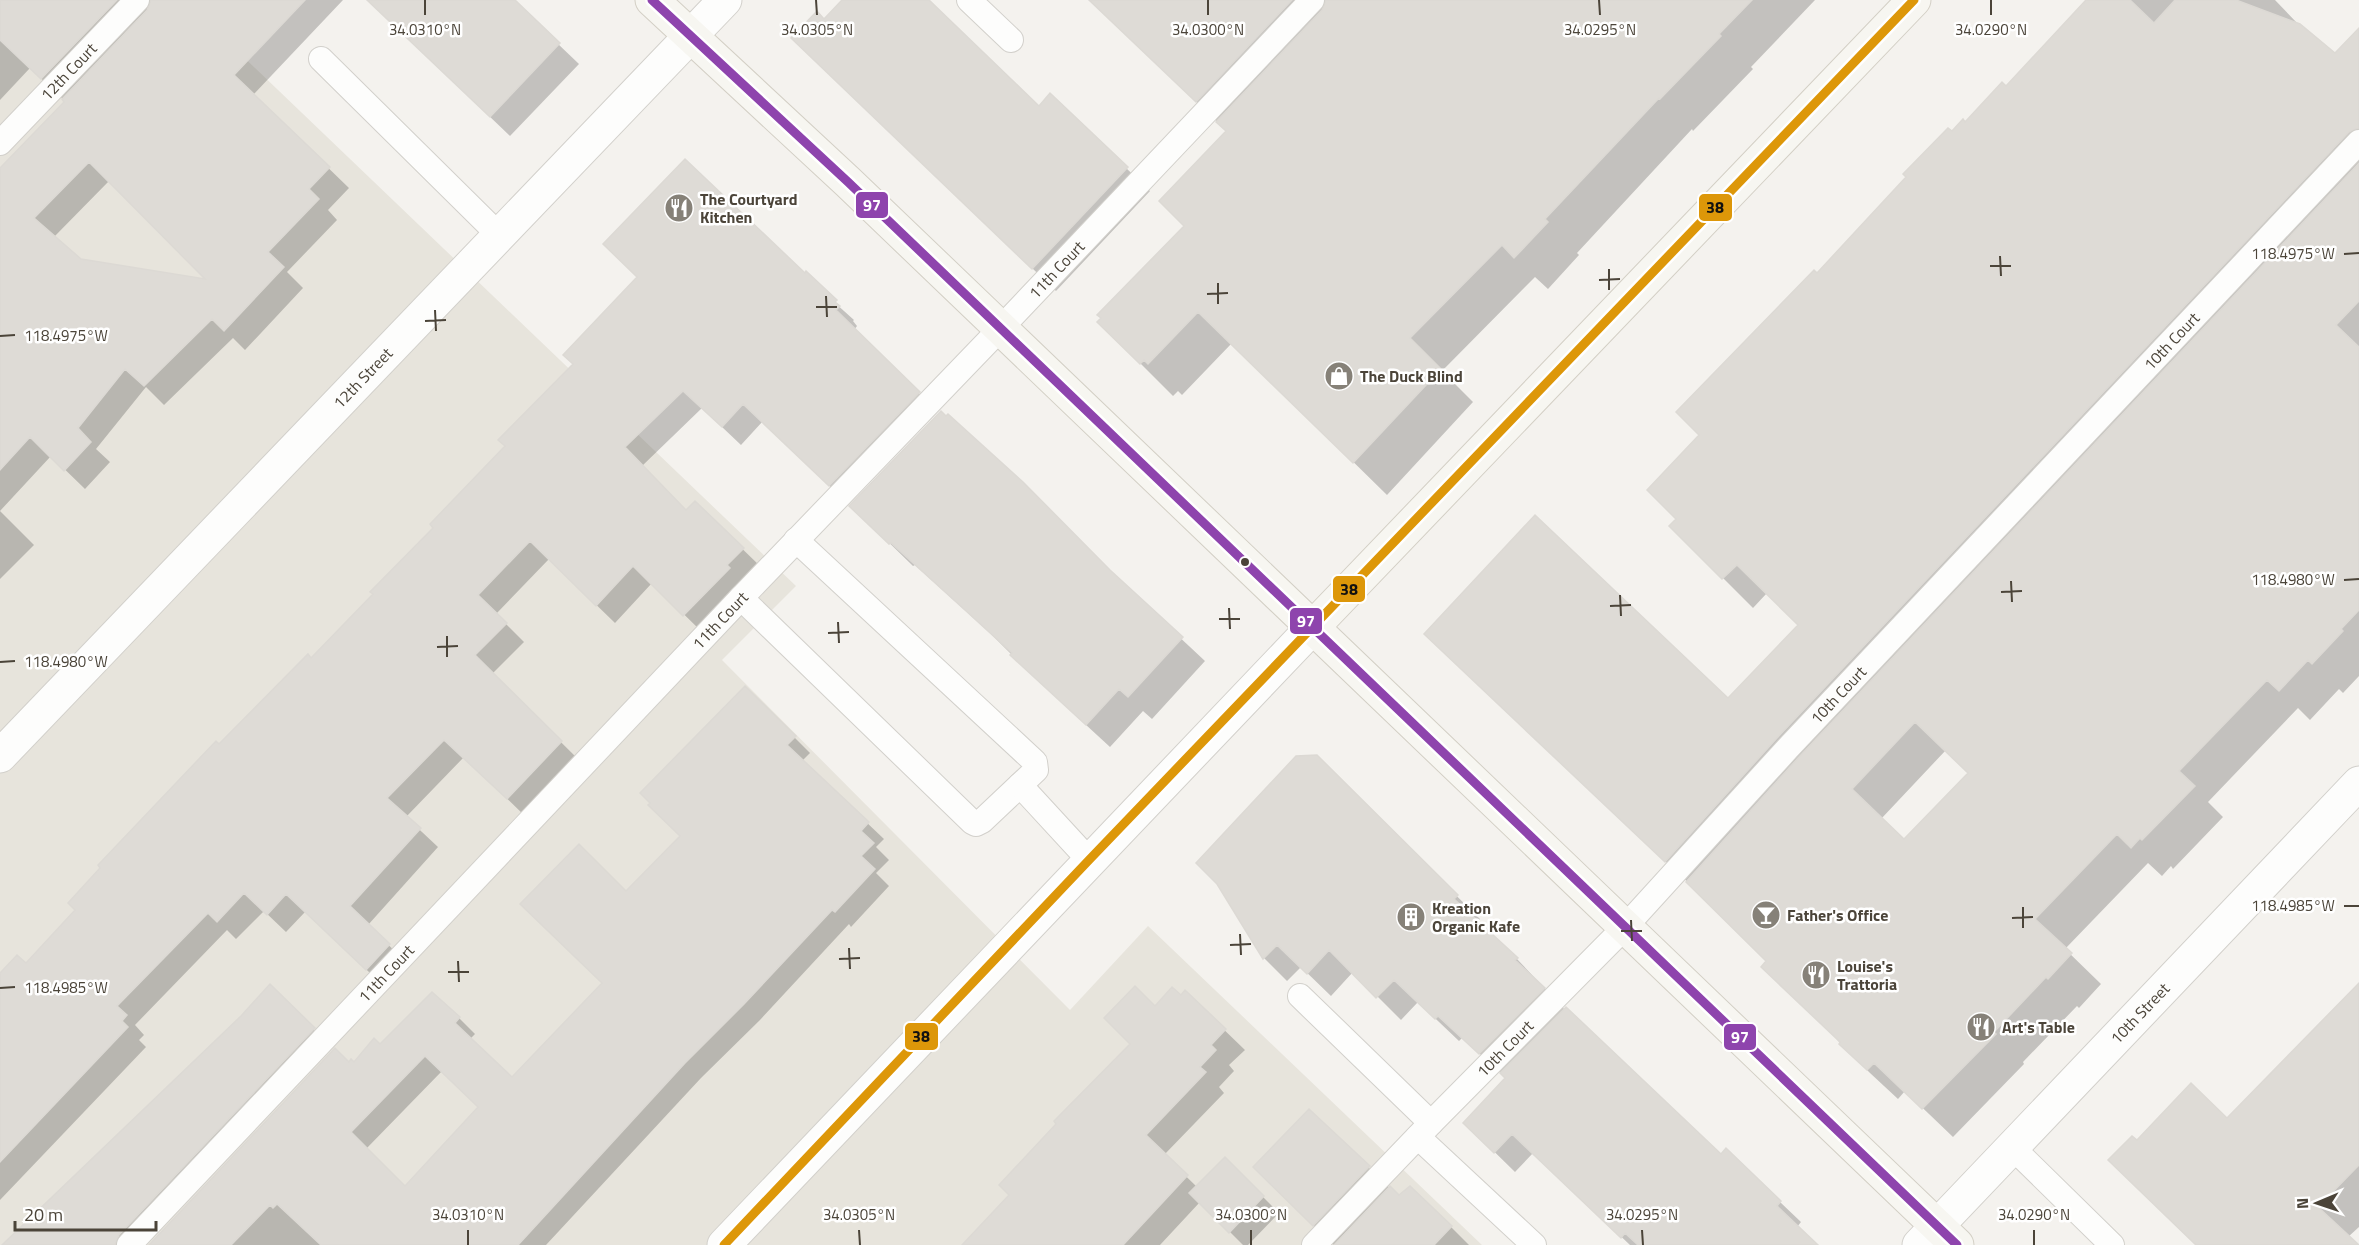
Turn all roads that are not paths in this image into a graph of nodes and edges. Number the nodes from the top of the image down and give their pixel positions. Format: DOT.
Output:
graph roads {
  1 [pos="137,0"];
  2 [pos="652,0"];
  3 [pos="725,0"];
  4 [pos="969,0"];
  5 [pos="1312,0"];
  6 [pos="1914,0"];
  7 [pos="690,36"];
  8 [pos="1011,40"];
  9 [pos="321,59"];
  10 [pos="2359,142"];
  11 [pos="0,143"];
  12 [pos="499,235"];
  13 [pos="1001,328"];
  14 [pos="796,540"];
  15 [pos="741,598"];
  16 [pos="1313,627"];
  17 [pos="0,756"];
  18 [pos="2359,783"];
  19 [pos="1020,785"];
  20 [pos="1089,860"];
  21 [pos="1625,927"];
  22 [pos="1300,996"];
  23 [pos="1425,1130"];
  24 [pos="2012,1147"];
  25 [pos="1938,1239"];
  26 [pos="2100,1241"];
  27 [pos="129,1245"];
  28 [pos="724,1245"];
  29 [pos="1314,1245"];
  30 [pos="1534,1245"];
  1 -- 11 [label="lane, 12th Court"];
  2 -- 7 [label="street"];
  3 -- 7 [label="street, 12th Street"];
  4 -- 8 [label="lane"];
  5 -- 13 [label="lane, 11th Court"];
  6 -- 16 [label="street"];
  7 -- 12 [label="street, 12th Street"];
  7 -- 13 [label="street"];
  9 -- 12 [label="lane"];
  10 -- 21 [label="lane, 10th Court"];
  12 -- 17 [label="street, 12th Street"];
  13 -- 14 [label="lane, 11th Court"];
  13 -- 16 [label="street"];
  14 -- 15 [label="lane, 11th Court"];
  14 -- 19 [label="lane"];
  15 -- 19 [label="lane"];
  15 -- 27 [label="lane, 11th Court"];
  16 -- 20 [label="street"];
  16 -- 21 [label="street"];
  18 -- 24 [label="street, 10th Street"];
  19 -- 20 [label="lane"];
  20 -- 28 [label="street"];
  21 -- 23 [label="lane, 10th Court"];
  21 -- 25 [label="street"];
  22 -- 23 [label="lane"];
  23 -- 29 [label="lane, 10th Court"];
  23 -- 30 [label="lane"];
  24 -- 25 [label="street, 10th Street"];
  24 -- 26 [label="lane"];
}
